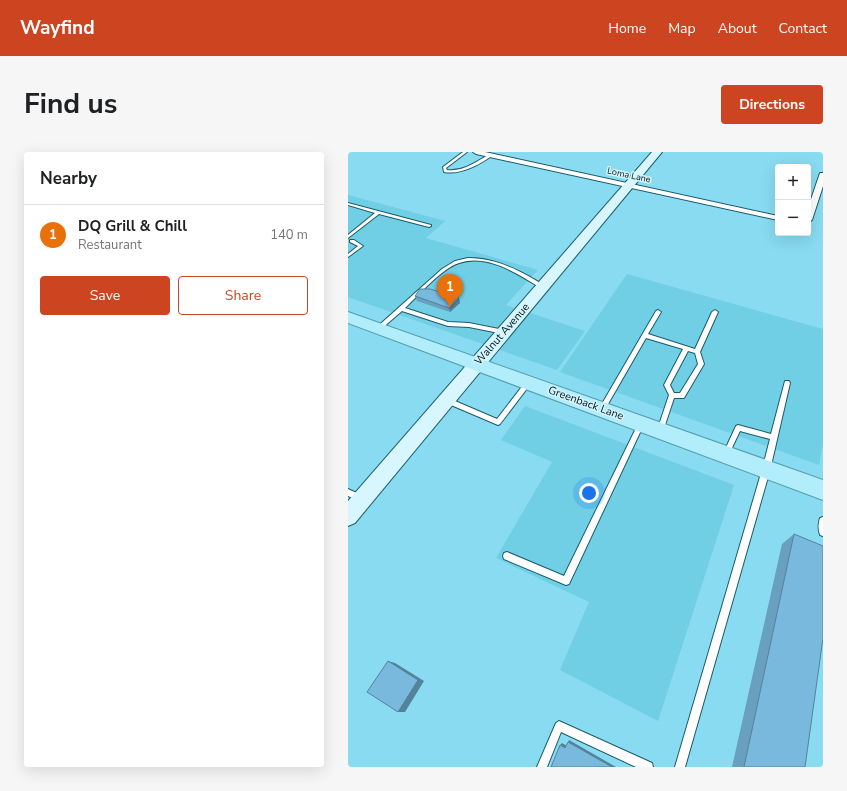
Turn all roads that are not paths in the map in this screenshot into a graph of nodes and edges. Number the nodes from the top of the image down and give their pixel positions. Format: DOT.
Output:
graph roads {
  1 [pos="465,152"];
  2 [pos="476,152"];
  3 [pos="657,152"];
  4 [pos="491,155"];
  5 [pos="823,176"];
  6 [pos="628,185"];
  7 [pos="348,204"];
  8 [pos="811,211"];
  9 [pos="379,212"];
  10 [pos="775,217"];
  11 [pos="429,226"];
  12 [pos="349,240"];
  13 [pos="348,256"];
  14 [pos="542,287"];
  15 [pos="401,309"];
  16 [pos="658,312"];
  17 [pos="715,312"];
  18 [pos="348,317"];
  19 [pos="379,328"];
  20 [pos="504,332"];
  21 [pos="644,335"];
  22 [pos="686,348"];
  23 [pos="697,352"];
  24 [pos="477,363"];
  25 [pos="529,382"];
  26 [pos="787,383"];
  27 [pos="672,395"];
  28 [pos="446,400"];
  29 [pos="602,409"];
  30 [pos="641,424"];
  31 [pos="660,431"];
  32 [pos="774,437"];
  33 [pos="726,455"];
  34 [pos="766,470"];
  35 [pos="823,490"];
  36 [pos="355,496"];
  37 [pos="348,516"];
  38 [pos="823,521"];
  39 [pos="823,532"];
  40 [pos="507,556"];
  41 [pos="542,767"];
  42 [pos="648,767"];
  43 [pos="680,767"];
  1 -- 4 [label="lane"];
  2 -- 4 [label="street, Loma Lane"];
  3 -- 6 [label="street, Walnut Avenue"];
  4 -- 6 [label="street, Loma Lane"];
  5 -- 8 [label="street"];
  6 -- 10 [label="street, Loma Lane"];
  6 -- 14 [label="street, Walnut Avenue"];
  7 -- 9 [label="lane"];
  9 -- 11 [label="lane"];
  9 -- 12 [label="lane"];
  12 -- 13 [label="lane"];
  14 -- 15 [label="lane"];
  14 -- 20 [label="street, Walnut Avenue"];
  15 -- 19 [label="lane"];
  15 -- 20 [label="lane"];
  16 -- 21 [label="lane"];
  17 -- 23 [label="lane"];
  18 -- 19 [label="main road, Greenback Lane"];
  19 -- 24 [label="main road, Greenback Lane"];
  20 -- 24 [label="street, Walnut Avenue"];
  21 -- 22 [label="lane"];
  21 -- 29 [label="lane"];
  22 -- 23 [label="lane"];
  22 -- 27 [label="lane"];
  23 -- 27 [label="lane"];
  24 -- 25 [label="main road, Greenback Lane"];
  24 -- 28 [label="street, Walnut Avenue"];
  25 -- 28 [label="lane"];
  25 -- 29 [label="main road, Greenback Lane"];
  26 -- 32 [label="lane"];
  27 -- 31 [label="lane"];
  28 -- 36 [label="street, Walnut Avenue"];
  29 -- 30 [label="main road, Greenback Lane"];
  30 -- 31 [label="main road, Greenback Lane"];
  30 -- 40 [label="lane"];
  31 -- 33 [label="main road, Greenback Lane"];
  32 -- 33 [label="lane"];
  32 -- 34 [label="lane"];
  33 -- 34 [label="main road, Greenback Lane"];
  34 -- 35 [label="main road, Greenback Lane"];
  34 -- 43 [label="lane"];
  36 -- 37 [label="street, Walnut Avenue"];
  38 -- 39 [label="lane"];
  41 -- 42 [label="lane"];
}
